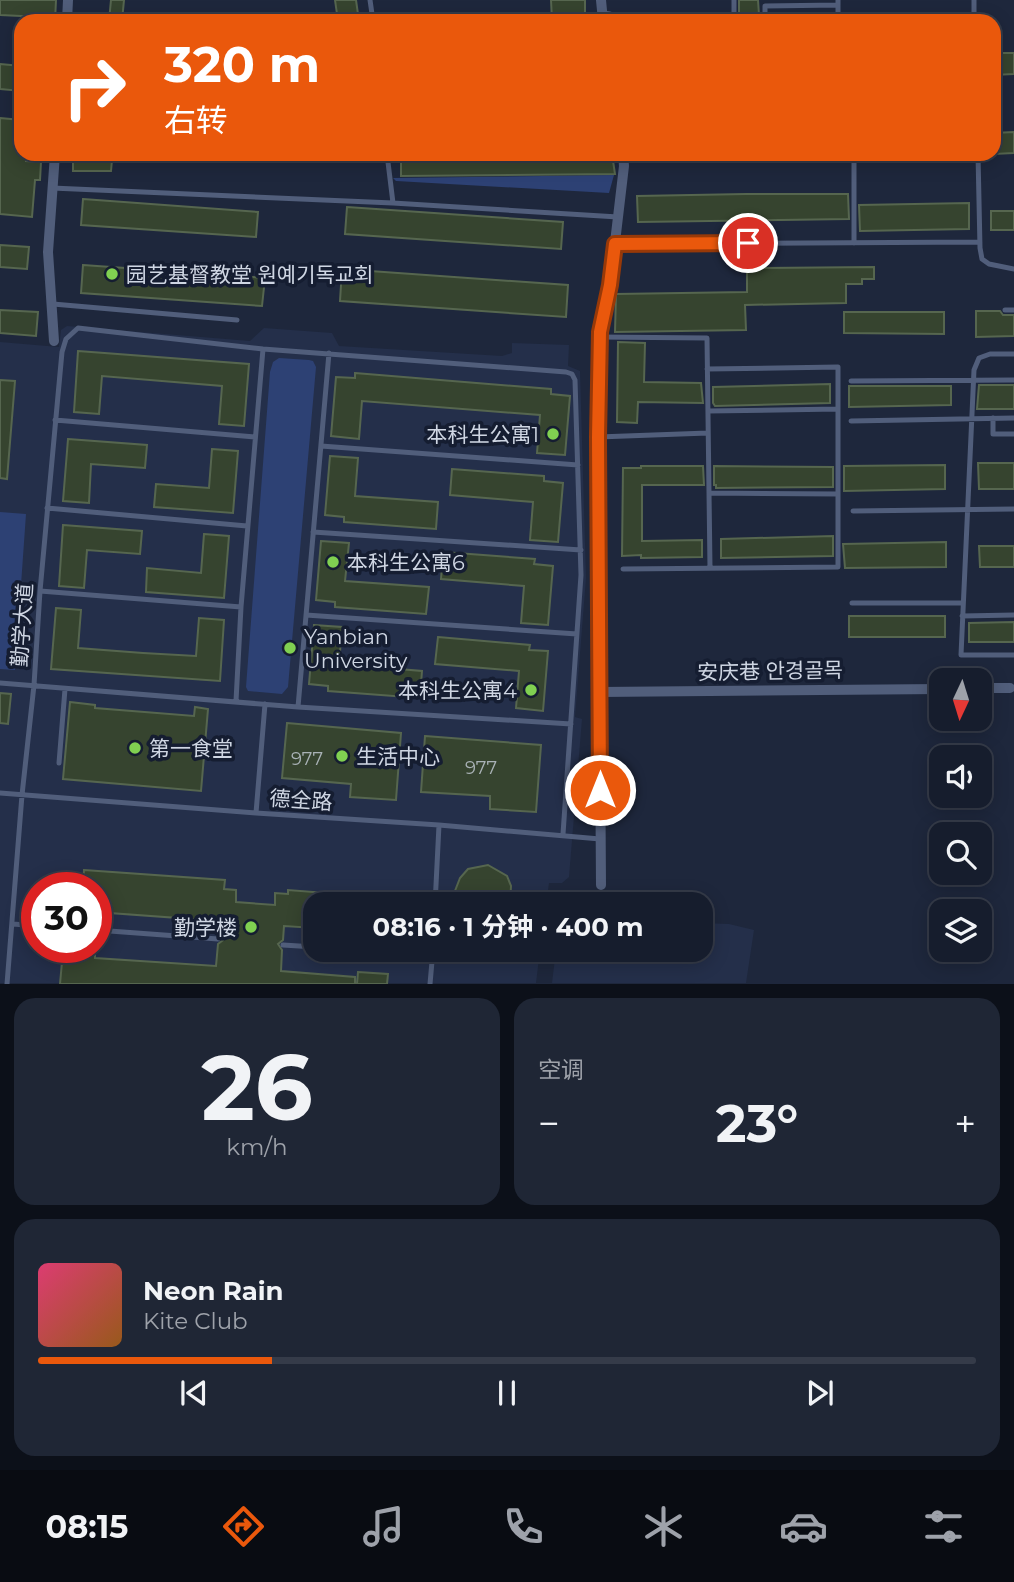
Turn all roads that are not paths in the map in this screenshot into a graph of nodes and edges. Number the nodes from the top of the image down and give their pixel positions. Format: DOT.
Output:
graph roads {
  1 [pos="838,2"];
  2 [pos="765,14"];
  3 [pos="54,161"];
  4 [pos="388,161"];
  5 [pos="624,161"];
  6 [pos="854,161"];
  7 [pos="978,161"];
  8 [pos="52,188"];
  9 [pos="393,202"];
  10 [pos="618,217"];
  11 [pos="980,242"];
  12 [pos="854,243"];
  13 [pos="615,244"];
  14 [pos="1014,269"];
  15 [pos="53,304"];
  16 [pos="1005,310"];
  17 [pos="1014,310"];
  18 [pos="237,320"];
  19 [pos="600,337"];
  20 [pos="54,341"];
  21 [pos="263,349"];
  22 [pos="329,353"];
  23 [pos="1014,354"];
  24 [pos="707,369"];
  25 [pos="851,380"];
  26 [pos="1014,380"];
  27 [pos="974,381"];
  28 [pos="838,409"];
  29 [pos="708,411"];
  30 [pos="972,418"];
  31 [pos="993,418"];
  32 [pos="1014,418"];
  33 [pos="55,420"];
  34 [pos="851,421"];
  35 [pos="708,433"];
  36 [pos="1014,434"];
  37 [pos="255,437"];
  38 [pos="598,437"];
  39 [pos="321,446"];
  40 [pos="578,465"];
  41 [pos="709,494"];
  42 [pos="838,494"];
  43 [pos="47,509"];
  44 [pos="968,509"];
  45 [pos="1014,509"];
  46 [pos="853,511"];
  47 [pos="247,526"];
  48 [pos="313,532"];
  49 [pos="581,551"];
  50 [pos="710,568"];
  51 [pos="623,569"];
  52 [pos="40,591"];
  53 [pos="852,603"];
  54 [pos="963,603"];
  55 [pos="241,607"];
  56 [pos="306,615"];
  57 [pos="1014,615"];
  58 [pos="962,616"];
  59 [pos="577,634"];
  60 [pos="1014,655"];
  61 [pos="0,683"];
  62 [pos="34,685"];
  63 [pos="929,688"];
  64 [pos="992,688"];
  65 [pos="1010,688"];
  66 [pos="65,689"];
  67 [pos="600,692"];
  68 [pos="236,701"];
  69 [pos="265,704"];
  70 [pos="298,707"];
  71 [pos="571,724"];
  72 [pos="59,763"];
  73 [pos="0,793"];
  74 [pos="22,795"];
  75 [pos="256,813"];
  76 [pos="439,825"];
  77 [pos="563,834"];
  78 [pos="601,839"];
  79 [pos="601,885"];
  80 [pos="436,892"];
  81 [pos="13,924"];
  82 [pos="21,925"];
  83 [pos="112,931"];
  84 [pos="218,939"];
  85 [pos="283,945"];
  86 [pos="303,946"];
  87 [pos="431,962"];
  88 [pos="7,984"];
  89 [pos="430,984"];
  1 -- 2 [label="lane"];
  3 -- 8 [label="street"];
  4 -- 9 [label="lane"];
  5 -- 10 [label="street"];
  6 -- 12 [label="lane"];
  7 -- 11 [label="lane"];
  8 -- 9 [label="lane"];
  8 -- 15 [label="street"];
  9 -- 10 [label="lane"];
  10 -- 13 [label="street"];
  11 -- 12 [label="lane"];
  11 -- 14 [label="lane"];
  12 -- 13 [label="lane"];
  13 -- 19 [label="street"];
  15 -- 18 [label="lane"];
  15 -- 20 [label="street"];
  16 -- 17 [label="lane"];
  19 -- 24 [label="lane"];
  19 -- 38 [label="street"];
  21 -- 22 [label="lane"];
  21 -- 33 [label="lane, 勤学大道"];
  21 -- 37 [label="lane"];
  22 -- 39 [label="lane"];
  22 -- 40 [label="lane"];
  23 -- 27 [label="lane"];
  24 -- 28 [label="lane"];
  24 -- 29 [label="lane"];
  25 -- 27 [label="lane"];
  26 -- 27 [label="lane"];
  27 -- 30 [label="lane"];
  28 -- 29 [label="lane"];
  28 -- 42 [label="lane"];
  29 -- 35 [label="lane"];
  30 -- 31 [label="lane"];
  30 -- 34 [label="lane"];
  30 -- 44 [label="lane"];
  31 -- 32 [label="lane"];
  31 -- 36 [label="lane"];
  33 -- 37 [label="lane"];
  33 -- 43 [label="lane, 勤学大道"];
  35 -- 38 [label="lane"];
  35 -- 41 [label="lane"];
  37 -- 47 [label="lane"];
  38 -- 67 [label="street"];
  39 -- 40 [label="lane"];
  39 -- 48 [label="lane"];
  40 -- 49 [label="lane"];
  41 -- 42 [label="lane"];
  41 -- 50 [label="lane"];
  42 -- 50 [label="lane"];
  43 -- 47 [label="lane"];
  43 -- 52 [label="lane, 勤学大道"];
  44 -- 45 [label="lane"];
  44 -- 46 [label="lane"];
  44 -- 54 [label="lane"];
  47 -- 55 [label="lane"];
  48 -- 49 [label="lane"];
  48 -- 56 [label="lane"];
  49 -- 59 [label="lane"];
  50 -- 51 [label="lane"];
  52 -- 55 [label="lane"];
  52 -- 62 [label="lane, 勤学大道"];
  53 -- 54 [label="lane"];
  54 -- 58 [label="lane"];
  55 -- 68 [label="lane"];
  56 -- 59 [label="lane"];
  56 -- 70 [label="lane"];
  57 -- 58 [label="lane"];
  58 -- 60 [label="lane"];
  59 -- 71 [label="lane"];
  61 -- 62 [label="lane"];
  62 -- 66 [label="lane"];
  62 -- 74 [label="lane, 勤学大道"];
  63 -- 67 [label="street, 安庆巷 안경골목"];
  64 -- 65 [label="street"];
  66 -- 68 [label="lane"];
  66 -- 72 [label="lane"];
  67 -- 78 [label="street"];
  68 -- 69 [label="lane"];
  69 -- 70 [label="lane"];
  69 -- 75 [label="lane"];
  70 -- 71 [label="lane"];
  71 -- 77 [label="lane"];
  73 -- 74 [label="lane, 德全路"];
  74 -- 75 [label="lane, 德全路"];
  74 -- 81 [label="lane, 勤学大道"];
  75 -- 76 [label="lane, 德全路"];
  76 -- 77 [label="lane, 德全路"];
  76 -- 80 [label="lane"];
  77 -- 78 [label="lane, 德全路"];
  78 -- 79 [label="street"];
  81 -- 82 [label="lane"];
  81 -- 88 [label="lane, 勤学大道"];
  83 -- 84 [label="lane"];
  85 -- 86 [label="lane"];
  87 -- 89 [label="lane"];
}
